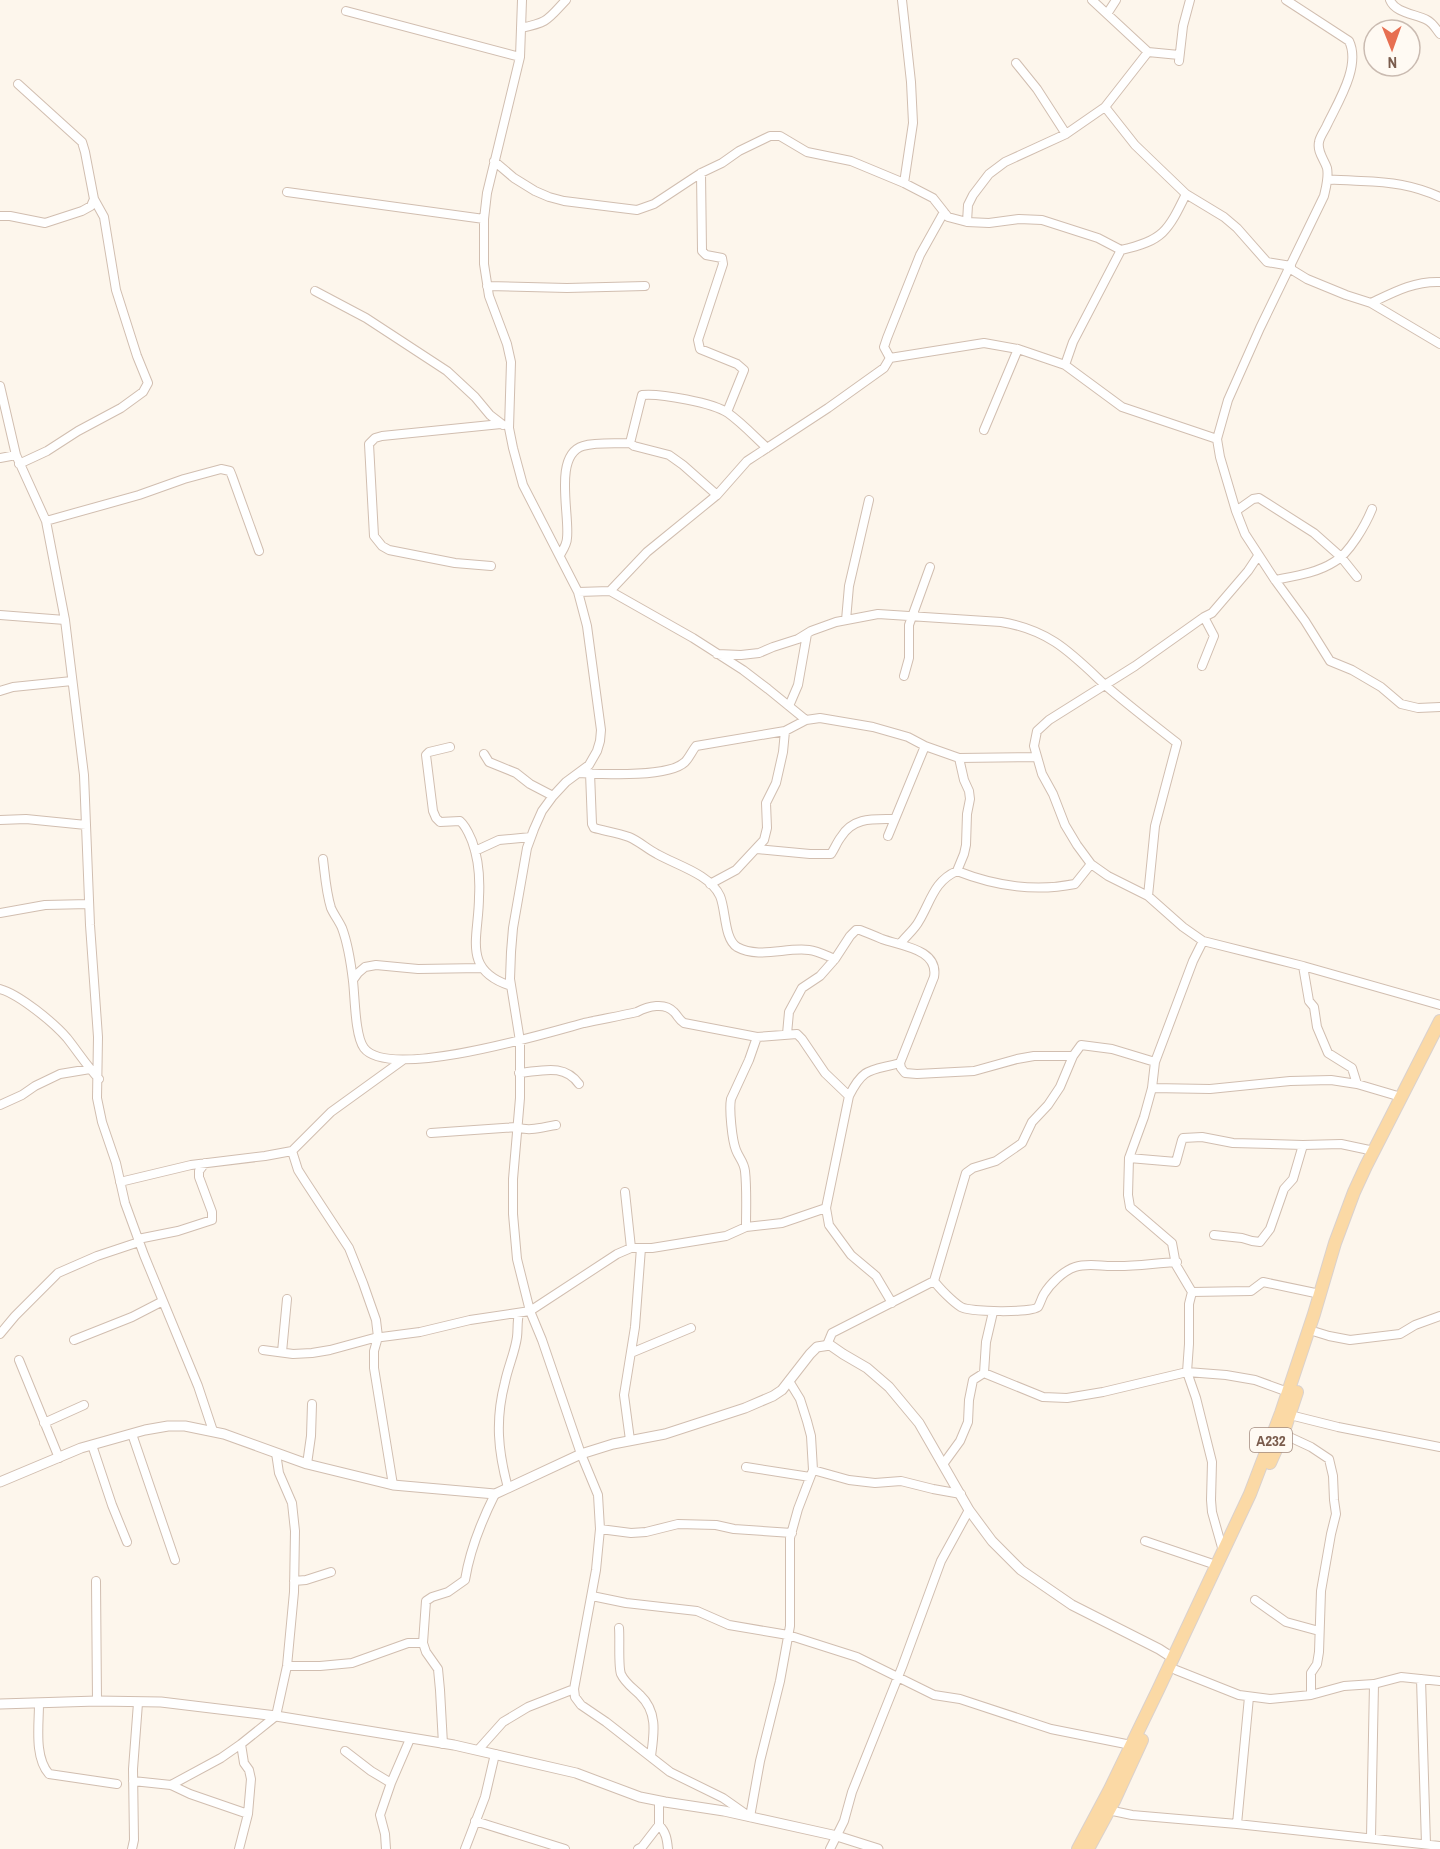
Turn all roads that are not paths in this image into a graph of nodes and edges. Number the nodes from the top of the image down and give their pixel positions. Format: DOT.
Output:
graph roads {
  1 [pos="522,0"];
  2 [pos="566,0"];
  3 [pos="902,0"];
  4 [pos="1092,0"];
  5 [pos="1116,0"];
  6 [pos="1190,0"];
  7 [pos="1286,0"];
  8 [pos="1389,0"];
  9 [pos="346,11"];
  10 [pos="1107,14"];
  11 [pos="521,28"];
  12 [pos="1440,34"];
  13 [pos="1148,52"];
  14 [pos="520,57"];
  15 [pos="1016,63"];
  16 [pos="18,84"];
  17 [pos="1105,107"];
  18 [pos="1066,134"];
  19 [pos="494,161"];
  20 [pos="701,173"];
  21 [pos="1328,180"];
  22 [pos="904,183"];
  23 [pos="287,192"];
  24 [pos="1186,194"];
  25 [pos="1440,197"];
  26 [pos="94,199"];
  27 [pos="944,212"];
  28 [pos="0,216"];
  29 [pos="484,219"];
  30 [pos="967,222"];
  31 [pos="1121,250"];
  32 [pos="1290,267"];
  33 [pos="1440,282"];
  34 [pos="487,286"];
  35 [pos="645,286"];
  36 [pos="315,291"];
  37 [pos="1371,303"];
  38 [pos="1440,344"];
  39 [pos="1018,349"];
  40 [pos="890,358"];
  41 [pos="1065,365"];
  42 [pos="0,386"];
  43 [pos="727,412"];
  44 [pos="501,424"];
  45 [pos="509,428"];
  46 [pos="984,430"];
  47 [pos="1217,439"];
  48 [pos="630,443"];
  49 [pos="767,448"];
  50 [pos="16,454"];
  51 [pos="0,458"];
  52 [pos="19,464"];
  53 [pos="717,495"];
  54 [pos="869,500"];
  55 [pos="1372,508"];
  56 [pos="1236,511"];
  57 [pos="46,521"];
  58 [pos="259,551"];
  59 [pos="560,555"];
  60 [pos="1258,556"];
  61 [pos="1341,557"];
  62 [pos="491,566"];
  63 [pos="930,567"];
  64 [pos="1357,577"];
  65 [pos="1275,580"];
  66 [pos="610,591"];
  67 [pos="578,592"];
  68 [pos="0,615"];
  69 [pos="912,616"];
  70 [pos="1204,616"];
  71 [pos="65,620"];
  72 [pos="846,620"];
  73 [pos="807,634"];
  74 [pos="717,654"];
  75 [pos="1202,666"];
  76 [pos="904,676"];
  77 [pos="72,681"];
  78 [pos="1106,685"];
  79 [pos="0,691"];
  80 [pos="789,706"];
  81 [pos="1440,707"];
  82 [pos="806,720"];
  83 [pos="785,731"];
  84 [pos="925,746"];
  85 [pos="450,747"];
  86 [pos="484,754"];
  87 [pos="1036,757"];
  88 [pos="959,758"];
  89 [pos="579,772"];
  90 [pos="590,773"];
  91 [pos="553,796"];
  92 [pos="894,819"];
  93 [pos="0,820"];
  94 [pos="86,825"];
  95 [pos="888,836"];
  96 [pos="531,837"];
  97 [pos="757,849"];
  98 [pos="475,851"];
  99 [pos="323,859"];
  100 [pos="1091,864"];
  101 [pos="957,871"];
  102 [pos="710,885"];
  103 [pos="1148,896"];
  104 [pos="89,904"];
  105 [pos="0,913"];
  106 [pos="1203,940"];
  107 [pos="900,944"];
  108 [pos="835,959"];
  109 [pos="1303,966"];
  110 [pos="482,969"];
  111 [pos="353,980"];
  112 [pos="511,986"];
  113 [pos="0,989"];
  114 [pos="1440,1005"];
  115 [pos="1440,1021"];
  116 [pos="787,1034"];
  117 [pos="757,1037"];
  118 [pos="1440,1039"];
  119 [pos="519,1041"];
  120 [pos="1073,1056"];
  121 [pos="404,1059"];
  122 [pos="1155,1062"];
  123 [pos="900,1063"];
  124 [pos="90,1069"];
  125 [pos="519,1073"];
  126 [pos="99,1079"];
  127 [pos="579,1084"];
  128 [pos="1357,1084"];
  129 [pos="1152,1088"];
  130 [pos="849,1096"];
  131 [pos="1401,1097"];
  132 [pos="0,1105"];
  133 [pos="556,1125"];
  134 [pos="517,1127"];
  135 [pos="430,1133"];
  136 [pos="1303,1145"];
  137 [pos="292,1151"];
  138 [pos="1374,1151"];
  139 [pos="1129,1158"];
  140 [pos="204,1163"];
  141 [pos="120,1182"];
  142 [pos="625,1192"];
  143 [pos="826,1208"];
  144 [pos="746,1227"];
  145 [pos="1214,1235"];
  146 [pos="139,1241"];
  147 [pos="631,1248"];
  148 [pos="641,1248"];
  149 [pos="1177,1262"];
  150 [pos="934,1281"];
  151 [pos="1192,1292"];
  152 [pos="1320,1294"];
  153 [pos="286,1299"];
  154 [pos="164,1301"];
  155 [pos="892,1304"];
  156 [pos="530,1311"];
  157 [pos="993,1312"];
  158 [pos="519,1314"];
  159 [pos="1440,1316"];
  160 [pos="691,1328"];
  161 [pos="1316,1332"];
  162 [pos="0,1334"];
  163 [pos="378,1337"];
  164 [pos="74,1340"];
  165 [pos="827,1345"];
  166 [pos="263,1350"];
  167 [pos="282,1352"];
  168 [pos="631,1353"];
  169 [pos="20,1360"];
  170 [pos="1187,1371"];
  171 [pos="984,1373"];
  172 [pos="789,1381"];
  173 [pos="1288,1392"];
  174 [pos="312,1404"];
  175 [pos="84,1405"];
  176 [pos="1286,1414"];
  177 [pos="44,1423"];
  178 [pos="213,1431"];
  179 [pos="132,1434"];
  180 [pos="1283,1434"];
  181 [pos="630,1440"];
  182 [pos="92,1445"];
  183 [pos="1440,1447"];
  184 [pos="276,1453"];
  185 [pos="581,1454"];
  186 [pos="58,1458"];
  187 [pos="944,1463"];
  188 [pos="306,1464"];
  189 [pos="746,1467"];
  190 [pos="812,1474"];
  191 [pos="0,1482"];
  192 [pos="393,1485"];
  193 [pos="508,1488"];
  194 [pos="495,1494"];
  195 [pos="961,1494"];
  196 [pos="969,1510"];
  197 [pos="600,1530"];
  198 [pos="792,1533"];
  199 [pos="1145,1541"];
  200 [pos="127,1542"];
  201 [pos="1223,1551"];
  202 [pos="175,1560"];
  203 [pos="1216,1565"];
  204 [pos="331,1572"];
  205 [pos="96,1581"];
  206 [pos="294,1581"];
  207 [pos="592,1596"];
  208 [pos="1255,1600"];
  209 [pos="619,1628"];
  210 [pos="1319,1631"];
  211 [pos="788,1635"];
  212 [pos="423,1643"];
  213 [pos="1174,1664"];
  214 [pos="287,1666"];
  215 [pos="898,1677"];
  216 [pos="1421,1679"];
  217 [pos="1440,1681"];
  218 [pos="1374,1684"];
  219 [pos="573,1689"];
  220 [pos="1311,1695"];
  221 [pos="1249,1698"];
  222 [pos="97,1701"];
  223 [pos="138,1703"];
  224 [pos="0,1704"];
  225 [pos="39,1704"];
  226 [pos="276,1716"];
  227 [pos="410,1739"];
  228 [pos="241,1744"];
  229 [pos="443,1744"];
  230 [pos="1131,1745"];
  231 [pos="478,1750"];
  232 [pos="345,1751"];
  233 [pos="495,1755"];
  234 [pos="651,1756"];
  235 [pos="133,1782"];
  236 [pos="391,1783"];
  237 [pos="117,1784"];
  238 [pos="171,1785"];
  239 [pos="659,1801"];
  240 [pos="1104,1809"];
  241 [pos="248,1814"];
  242 [pos="750,1817"];
  243 [pos="475,1821"];
  244 [pos="1237,1824"];
  245 [pos="659,1825"];
  246 [pos="837,1836"];
  247 [pos="1375,1838"];
  248 [pos="1426,1844"];
  249 [pos="1440,1846"];
  250 [pos="132,1849"];
  251 [pos="238,1849"];
  252 [pos="386,1849"];
  253 [pos="465,1849"];
  254 [pos="565,1849"];
  255 [pos="638,1849"];
  256 [pos="668,1849"];
  257 [pos="830,1849"];
  258 [pos="878,1849"];
  259 [pos="1078,1849"];
  260 [pos="1088,1849"];
  261 [pos="1377,1849"];
  1 -- 11 [label="street"];
  2 -- 11 [label="street"];
  3 -- 22 [label="street"];
  4 -- 10 [label="street"];
  5 -- 10 [label="street"];
  6 -- 13 [label="street"];
  7 -- 21 [label="street"];
  8 -- 12 [label="street"];
  9 -- 14 [label="street"];
  10 -- 13 [label="street"];
  11 -- 14 [label="street"];
  13 -- 17 [label="street"];
  14 -- 19 [label="street"];
  15 -- 18 [label="street"];
  16 -- 26 [label="street"];
  17 -- 18 [label="street"];
  17 -- 24 [label="street"];
  18 -- 30 [label="street"];
  19 -- 20 [label="street"];
  19 -- 29 [label="street"];
  20 -- 22 [label="street"];
  20 -- 43 [label="street"];
  21 -- 25 [label="street"];
  21 -- 32 [label="street"];
  22 -- 27 [label="street"];
  23 -- 29 [label="street"];
  24 -- 31 [label="street"];
  24 -- 32 [label="street"];
  26 -- 28 [label="street"];
  26 -- 52 [label="street"];
  27 -- 30 [label="street"];
  27 -- 40 [label="street"];
  29 -- 34 [label="street"];
  30 -- 31 [label="street"];
  31 -- 41 [label="street"];
  32 -- 37 [label="street"];
  32 -- 47 [label="street"];
  33 -- 37 [label="street"];
  34 -- 35 [label="street"];
  34 -- 45 [label="street"];
  36 -- 44 [label="street"];
  37 -- 38 [label="street"];
  39 -- 40 [label="street"];
  39 -- 41 [label="street"];
  39 -- 46 [label="street"];
  40 -- 49 [label="street"];
  41 -- 47 [label="street"];
  42 -- 50 [label="street"];
  43 -- 48 [label="street"];
  43 -- 49 [label="street"];
  44 -- 45 [label="street"];
  44 -- 62 [label="street"];
  45 -- 59 [label="street"];
  47 -- 56 [label="street"];
  48 -- 53 [label="street"];
  48 -- 59 [label="street"];
  49 -- 53 [label="street"];
  50 -- 51 [label="street"];
  50 -- 52 [label="street"];
  52 -- 57 [label="street"];
  53 -- 66 [label="street"];
  54 -- 72 [label="street"];
  55 -- 61 [label="street"];
  56 -- 60 [label="street"];
  56 -- 61 [label="street"];
  57 -- 58 [label="street"];
  57 -- 71 [label="street"];
  59 -- 67 [label="street"];
  60 -- 65 [label="street"];
  60 -- 70 [label="street"];
  61 -- 64 [label="street"];
  61 -- 65 [label="street"];
  63 -- 69 [label="street"];
  65 -- 81 [label="street"];
  66 -- 67 [label="street"];
  66 -- 74 [label="street"];
  67 -- 89 [label="street"];
  68 -- 71 [label="street"];
  69 -- 72 [label="street"];
  69 -- 76 [label="street"];
  69 -- 78 [label="street"];
  70 -- 75 [label="street"];
  70 -- 78 [label="street"];
  71 -- 77 [label="street"];
  72 -- 73 [label="street"];
  73 -- 74 [label="street"];
  73 -- 80 [label="street"];
  74 -- 80 [label="street"];
  77 -- 79 [label="street"];
  77 -- 94 [label="street"];
  78 -- 87 [label="street"];
  78 -- 103 [label="street"];
  80 -- 82 [label="street"];
  82 -- 83 [label="street"];
  82 -- 84 [label="street"];
  83 -- 90 [label="street"];
  83 -- 97 [label="street"];
  84 -- 88 [label="street"];
  84 -- 92 [label="street"];
  85 -- 98 [label="street"];
  86 -- 91 [label="street"];
  87 -- 88 [label="street"];
  87 -- 100 [label="street"];
  88 -- 101 [label="street"];
  89 -- 90 [label="street"];
  89 -- 91 [label="street"];
  90 -- 102 [label="street"];
  91 -- 96 [label="street"];
  92 -- 95 [label="street"];
  92 -- 97 [label="street"];
  93 -- 94 [label="street"];
  94 -- 104 [label="street"];
  96 -- 98 [label="street"];
  96 -- 112 [label="street"];
  97 -- 102 [label="street"];
  98 -- 110 [label="street"];
  99 -- 111 [label="street"];
  100 -- 101 [label="street"];
  100 -- 103 [label="street"];
  101 -- 107 [label="street"];
  102 -- 108 [label="street"];
  103 -- 106 [label="street"];
  104 -- 105 [label="street"];
  104 -- 126 [label="street"];
  106 -- 109 [label="street"];
  106 -- 122 [label="street"];
  107 -- 108 [label="street"];
  107 -- 123 [label="street"];
  108 -- 116 [label="street"];
  109 -- 114 [label="street"];
  109 -- 128 [label="street"];
  110 -- 111 [label="street"];
  110 -- 112 [label="street"];
  111 -- 121 [label="street"];
  112 -- 119 [label="street"];
  113 -- 124 [label="street"];
  115 -- 131 [label="main road, A232"];
  116 -- 117 [label="street"];
  116 -- 130 [label="street"];
  117 -- 119 [label="street"];
  117 -- 144 [label="street"];
  118 -- 161 [label="main road, A232"];
  119 -- 121 [label="street"];
  119 -- 125 [label="street"];
  120 -- 122 [label="street"];
  120 -- 123 [label="street"];
  120 -- 150 [label="street"];
  121 -- 137 [label="street"];
  122 -- 129 [label="street"];
  123 -- 130 [label="street"];
  124 -- 126 [label="street"];
  124 -- 132 [label="street"];
  125 -- 127 [label="street"];
  125 -- 134 [label="street"];
  126 -- 141 [label="street"];
  128 -- 129 [label="street"];
  128 -- 131 [label="street"];
  129 -- 139 [label="street"];
  130 -- 143 [label="street"];
  131 -- 138 [label="main road, A232"];
  133 -- 134 [label="street"];
  134 -- 135 [label="street"];
  134 -- 156 [label="street"];
  136 -- 138 [label="street"];
  136 -- 139 [label="street"];
  136 -- 145 [label="street"];
  137 -- 140 [label="street"];
  137 -- 163 [label="street"];
  138 -- 152 [label="main road, A232"];
  139 -- 149 [label="street"];
  140 -- 141 [label="street"];
  140 -- 146 [label="street"];
  141 -- 146 [label="street"];
  142 -- 147 [label="street"];
  143 -- 144 [label="street"];
  143 -- 155 [label="street"];
  144 -- 148 [label="street"];
  146 -- 154 [label="street"];
  146 -- 162 [label="street"];
  147 -- 148 [label="street"];
  147 -- 156 [label="street"];
  148 -- 168 [label="street"];
  149 -- 151 [label="street"];
  149 -- 157 [label="street"];
  150 -- 155 [label="street"];
  150 -- 157 [label="street"];
  151 -- 152 [label="street"];
  151 -- 170 [label="street"];
  152 -- 173 [label="main road, A232"];
  153 -- 167 [label="street"];
  154 -- 164 [label="street"];
  154 -- 178 [label="street"];
  155 -- 165 [label="street"];
  156 -- 158 [label="street"];
  156 -- 185 [label="street"];
  157 -- 171 [label="street"];
  158 -- 163 [label="street"];
  158 -- 193 [label="street"];
  159 -- 161 [label="street"];
  160 -- 168 [label="street"];
  161 -- 176 [label="main road, A232"];
  163 -- 167 [label="street"];
  163 -- 192 [label="street"];
  165 -- 172 [label="street"];
  165 -- 187 [label="street"];
  166 -- 167 [label="street"];
  168 -- 181 [label="street"];
  169 -- 177 [label="street"];
  170 -- 171 [label="street"];
  170 -- 173 [label="street"];
  170 -- 201 [label="street"];
  171 -- 187 [label="street"];
  172 -- 181 [label="street"];
  172 -- 190 [label="street"];
  173 -- 176 [label="main road, A232"];
  174 -- 188 [label="street"];
  175 -- 177 [label="street"];
  176 -- 180 [label="main road, A232"];
  176 -- 183 [label="street"];
  176 -- 201 [label="main road, A232"];
  177 -- 186 [label="street"];
  178 -- 179 [label="street"];
  178 -- 184 [label="street"];
  179 -- 182 [label="street"];
  179 -- 202 [label="street"];
  180 -- 210 [label="street"];
  180 -- 213 [label="main road, A232"];
  181 -- 185 [label="street"];
  182 -- 186 [label="street"];
  182 -- 200 [label="street"];
  184 -- 188 [label="street"];
  184 -- 206 [label="street"];
  185 -- 193 [label="street"];
  185 -- 197 [label="street"];
  186 -- 191 [label="street"];
  187 -- 195 [label="street"];
  188 -- 192 [label="street"];
  189 -- 190 [label="street"];
  190 -- 195 [label="street"];
  190 -- 198 [label="street"];
  192 -- 194 [label="street"];
  193 -- 194 [label="street"];
  194 -- 212 [label="street"];
  195 -- 196 [label="street"];
  196 -- 213 [label="street"];
  196 -- 215 [label="street"];
  197 -- 198 [label="street"];
  197 -- 207 [label="street"];
  198 -- 211 [label="street"];
  199 -- 203 [label="street"];
  201 -- 203 [label="main road, A232"];
  203 -- 213 [label="main road, A232"];
  204 -- 206 [label="street"];
  205 -- 222 [label="street"];
  206 -- 214 [label="street"];
  207 -- 211 [label="street"];
  207 -- 219 [label="street"];
  208 -- 210 [label="street"];
  209 -- 234 [label="street"];
  210 -- 220 [label="street"];
  211 -- 215 [label="street"];
  211 -- 242 [label="street"];
  212 -- 214 [label="street"];
  212 -- 229 [label="street"];
  213 -- 221 [label="street"];
  213 -- 230 [label="main road, A232"];
  213 -- 240 [label="main road, A232"];
  214 -- 226 [label="street"];
  215 -- 230 [label="street"];
  215 -- 246 [label="street"];
  216 -- 217 [label="street"];
  216 -- 218 [label="street"];
  216 -- 248 [label="street"];
  218 -- 220 [label="street"];
  218 -- 247 [label="street"];
  219 -- 231 [label="street"];
  219 -- 234 [label="street"];
  220 -- 221 [label="street"];
  221 -- 244 [label="street"];
  222 -- 223 [label="street"];
  222 -- 225 [label="street"];
  223 -- 226 [label="street"];
  223 -- 235 [label="street"];
  224 -- 225 [label="street"];
  225 -- 237 [label="street"];
  226 -- 227 [label="street"];
  226 -- 228 [label="street"];
  227 -- 229 [label="street"];
  227 -- 236 [label="street"];
  228 -- 238 [label="street"];
  228 -- 241 [label="street"];
  229 -- 231 [label="street"];
  230 -- 240 [label="main road, A232"];
  231 -- 233 [label="street"];
  232 -- 236 [label="street"];
  233 -- 239 [label="street"];
  233 -- 243 [label="street"];
  234 -- 242 [label="street"];
  235 -- 238 [label="street"];
  235 -- 250 [label="street"];
  236 -- 252 [label="street"];
  238 -- 241 [label="street"];
  239 -- 242 [label="street"];
  239 -- 245 [label="street"];
  240 -- 244 [label="street"];
  240 -- 259 [label="main road, A232"];
  240 -- 260 [label="main road, A232"];
  241 -- 251 [label="street"];
  242 -- 246 [label="street"];
  243 -- 253 [label="street"];
  243 -- 254 [label="street"];
  244 -- 247 [label="street"];
  245 -- 255 [label="street"];
  245 -- 256 [label="street"];
  246 -- 257 [label="street"];
  246 -- 258 [label="street"];
  247 -- 248 [label="street"];
  247 -- 261 [label="street"];
  248 -- 249 [label="street"];
}
